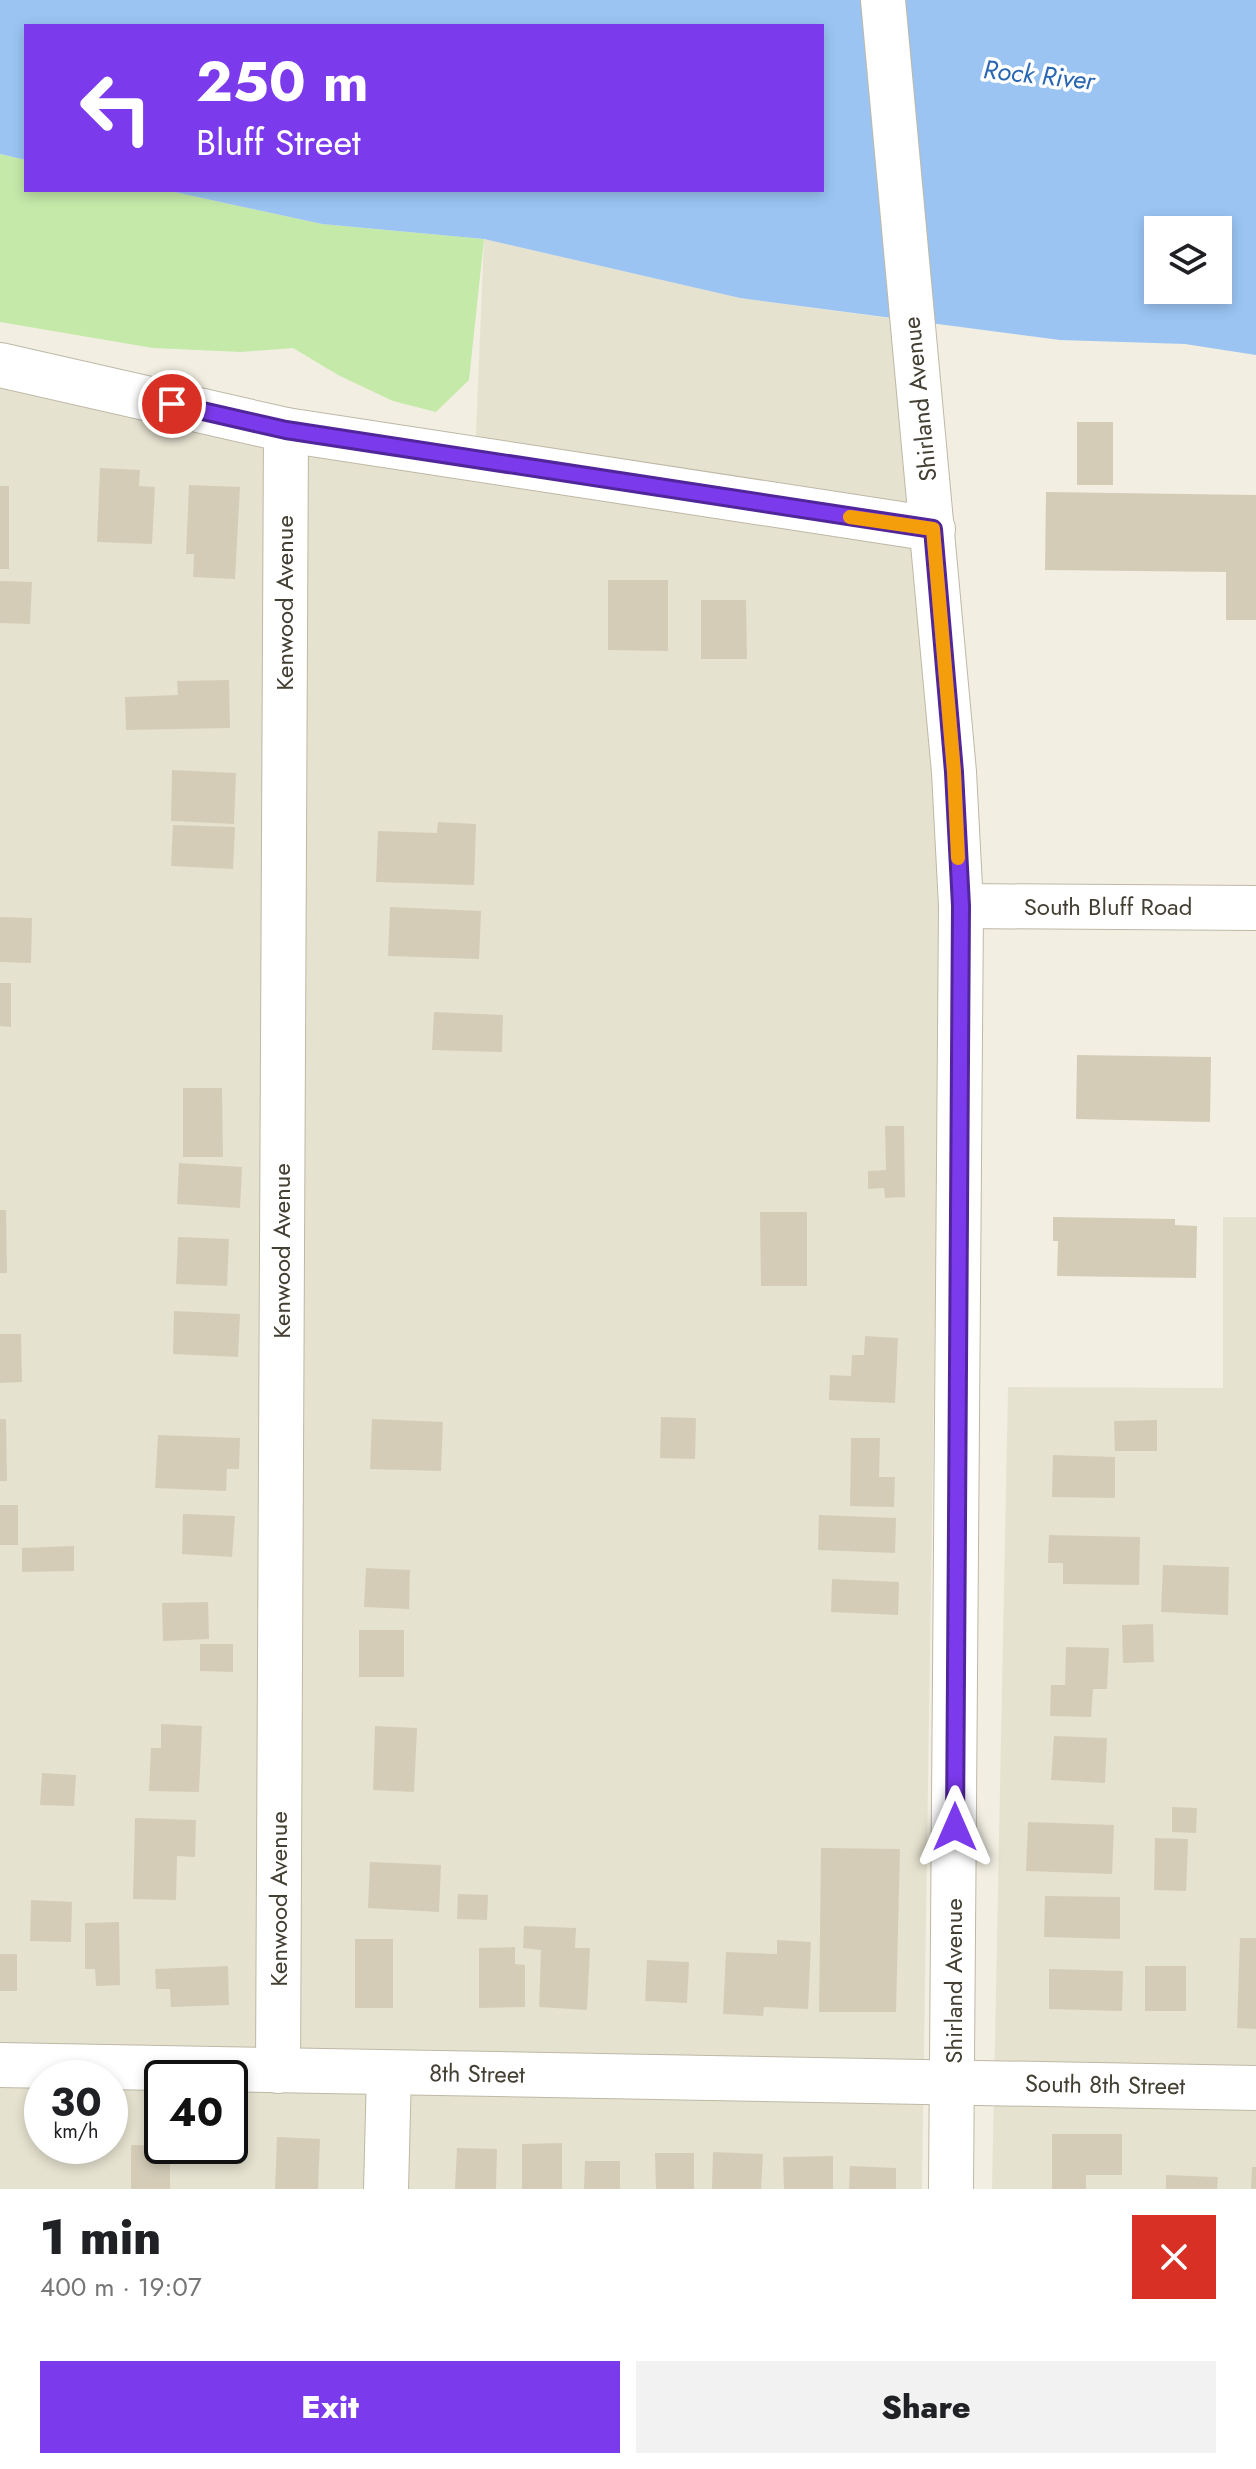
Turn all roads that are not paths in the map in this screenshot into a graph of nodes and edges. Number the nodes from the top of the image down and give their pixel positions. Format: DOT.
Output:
graph roads {
  1 [pos="883,0"];
  2 [pos="0,365"];
  3 [pos="286,430"];
  4 [pos="933,529"];
  5 [pos="961,906"];
  6 [pos="1256,908"];
  7 [pos="0,2065"];
  8 [pos="278,2071"];
  9 [pos="389,2073"];
  10 [pos="953,2081"];
  11 [pos="1256,2088"];
  12 [pos="386,2189"];
  13 [pos="951,2189"];
  1 -- 4 [label="street, Shirland Avenue"];
  2 -- 3 [label="street"];
  3 -- 4 [label="street"];
  3 -- 8 [label="street, Kenwood Avenue"];
  4 -- 5 [label="street, Shirland Avenue"];
  5 -- 6 [label="street, South Bluff Road"];
  5 -- 10 [label="street, Shirland Avenue"];
  7 -- 8 [label="street, 8th Street"];
  8 -- 9 [label="street, 8th Street"];
  9 -- 10 [label="street, 8th Street"];
  9 -- 12 [label="street"];
  10 -- 11 [label="street, South 8th Street"];
  10 -- 13 [label="street, Shirland Avenue"];
}
